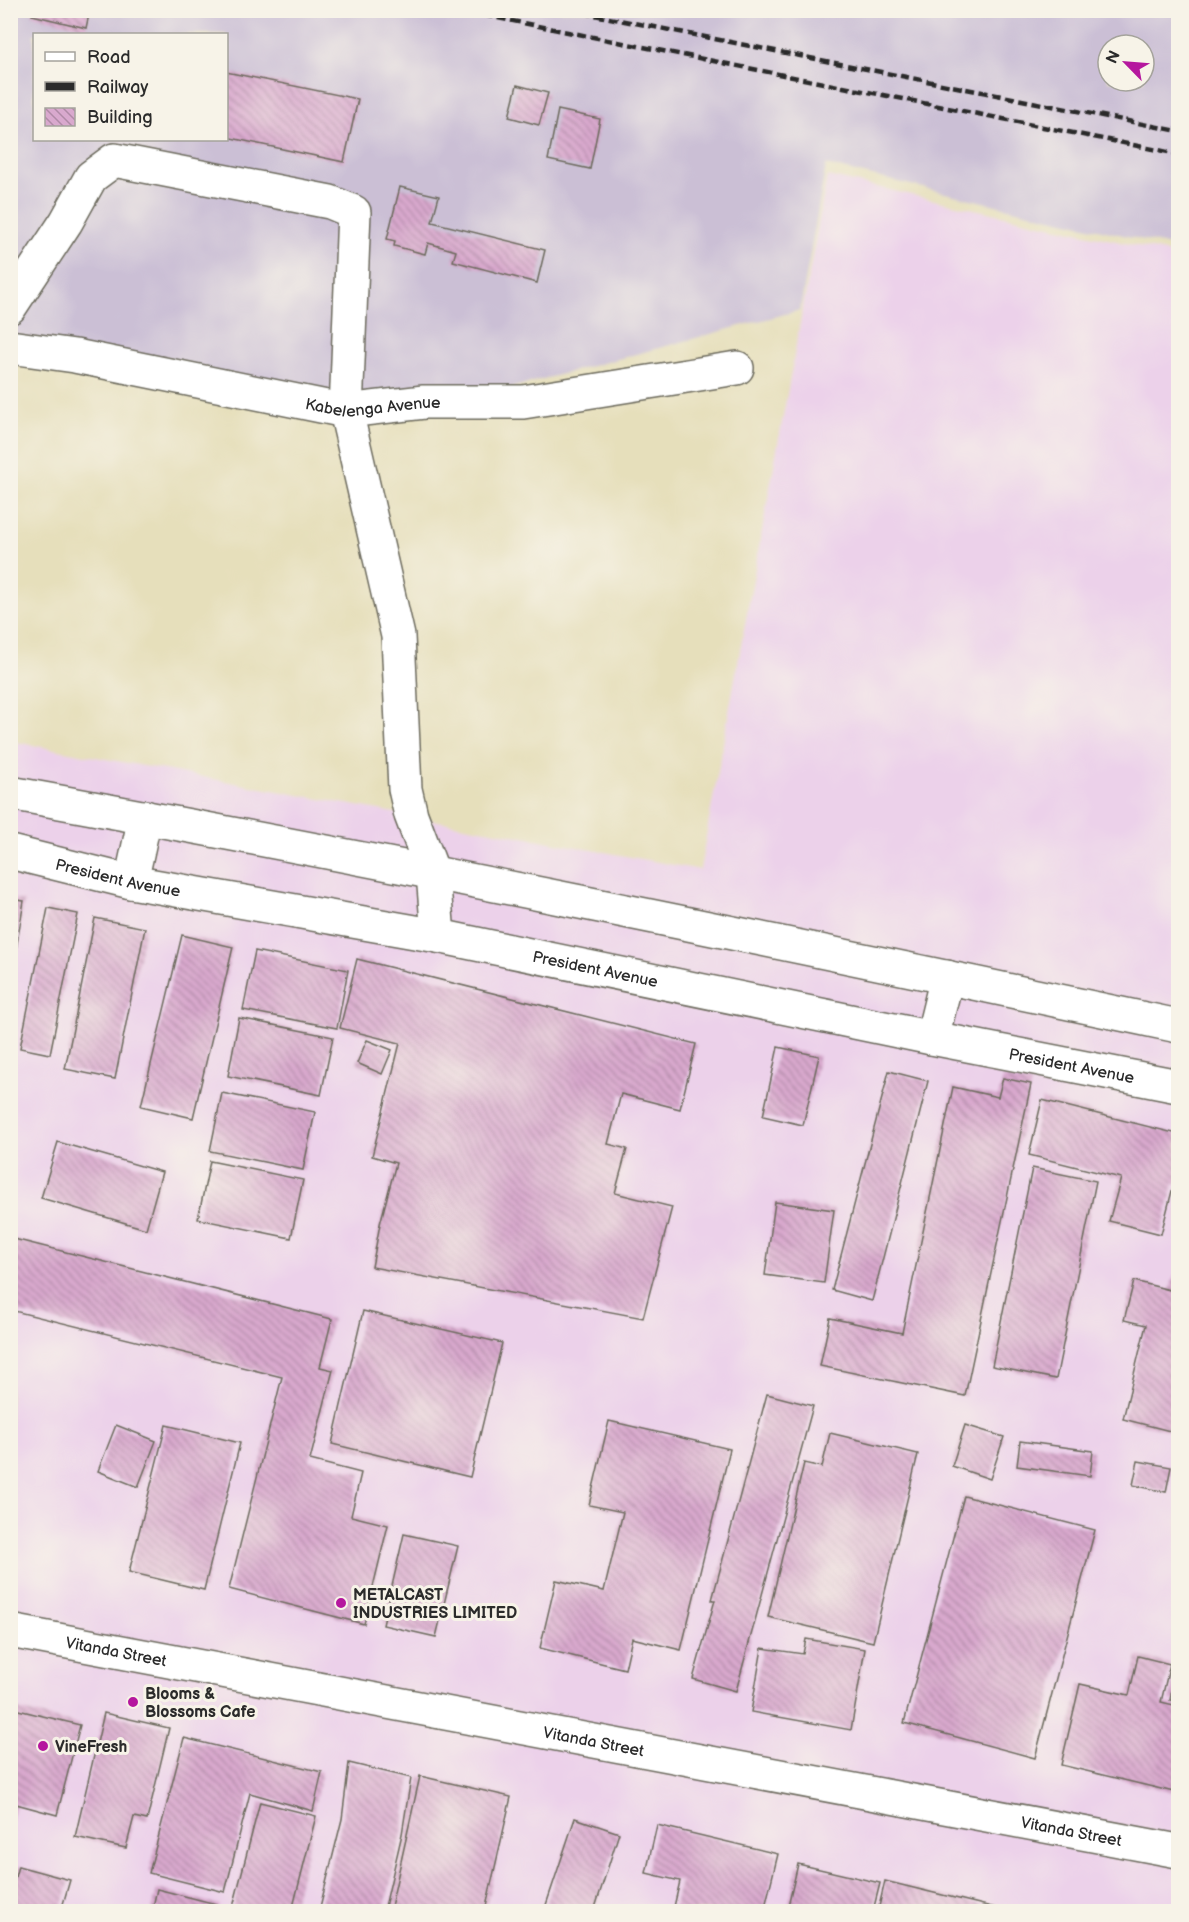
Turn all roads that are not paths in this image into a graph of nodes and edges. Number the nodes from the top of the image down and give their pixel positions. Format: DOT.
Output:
graph roads {
  1 [pos="11,306"];
  2 [pos="10,347"];
  3 [pos="737,368"];
  4 [pos="346,411"];
  5 [pos="10,793"];
  6 [pos="145,817"];
  7 [pos="10,852"];
  8 [pos="433,873"];
  9 [pos="131,882"];
  10 [pos="438,936"];
  11 [pos="947,977"];
  12 [pos="1179,1026"];
  13 [pos="932,1038"];
  14 [pos="1179,1086"];
  15 [pos="10,1631"];
  16 [pos="1179,1851"];
  1 -- 4 [label="street"];
  2 -- 4 [label="street, Kabelenga Avenue"];
  3 -- 4 [label="street, Kabelenga Avenue"];
  4 -- 8 [label="street"];
  5 -- 6 [label="street"];
  6 -- 8 [label="street"];
  6 -- 9 [label="street"];
  7 -- 9 [label="street, President Avenue"];
  8 -- 10 [label="street"];
  8 -- 11 [label="street"];
  9 -- 10 [label="street, President Avenue"];
  10 -- 13 [label="street, President Avenue"];
  11 -- 12 [label="street"];
  11 -- 13 [label="street"];
  13 -- 14 [label="street, President Avenue"];
  15 -- 16 [label="street, Vitanda Street"];
}
